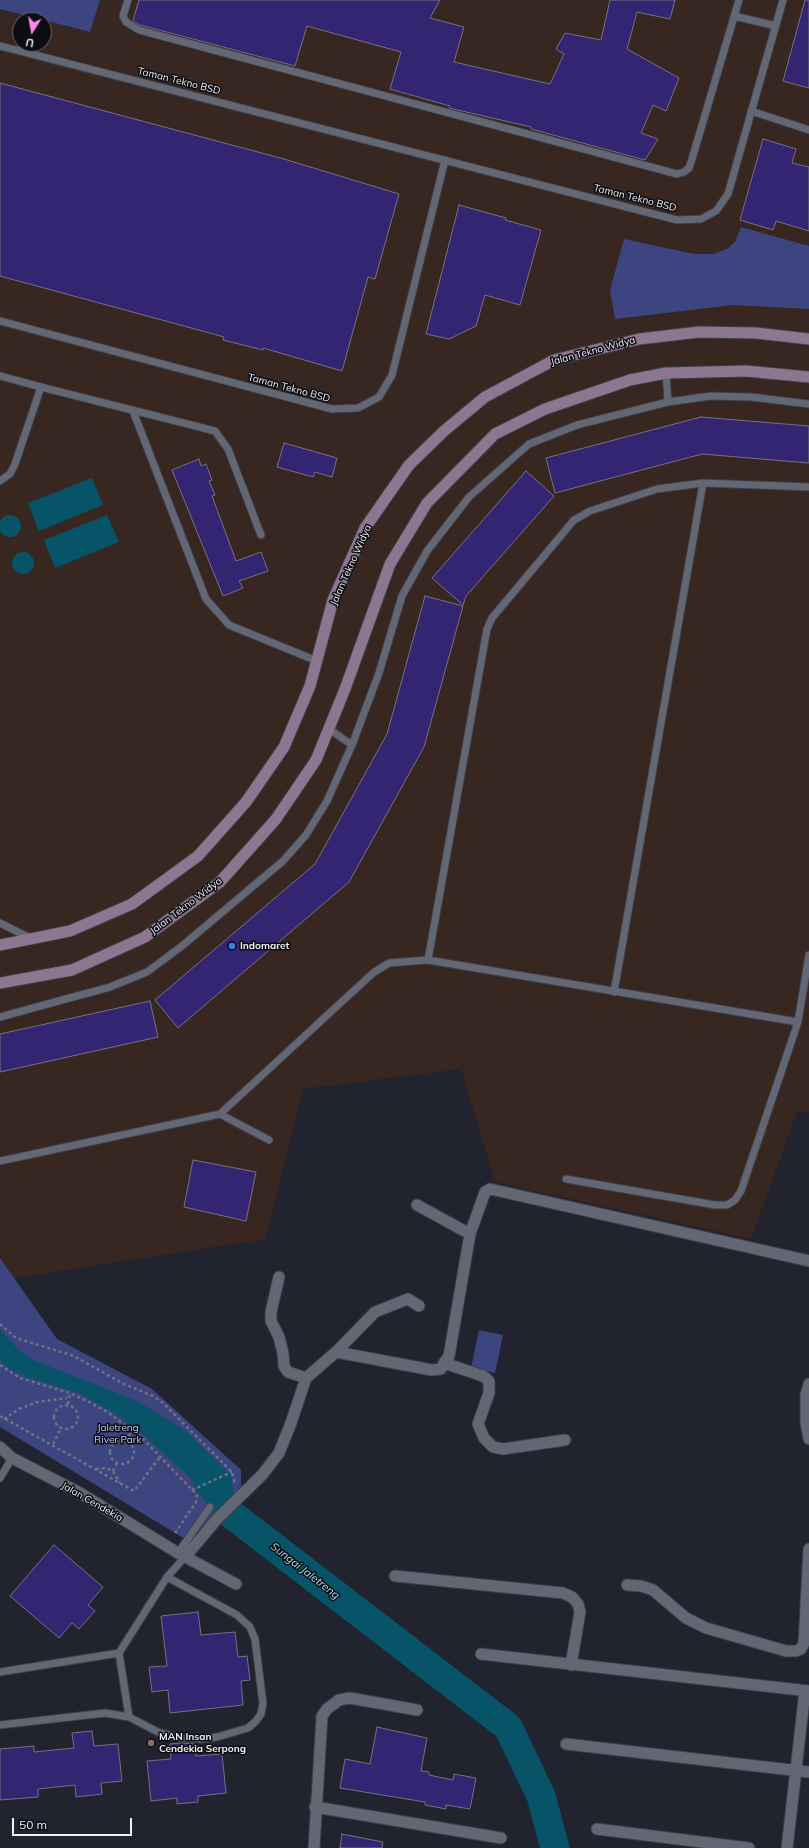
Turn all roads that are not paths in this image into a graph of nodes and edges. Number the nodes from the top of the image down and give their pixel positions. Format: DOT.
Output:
graph roads {
  1 [pos="128,0"];
  2 [pos="739,0"];
  3 [pos="783,0"];
  4 [pos="734,16"];
  5 [pos="776,26"];
  6 [pos="0,46"];
  7 [pos="751,111"];
  8 [pos="809,130"];
  9 [pos="445,160"];
  10 [pos="0,321"];
  11 [pos="809,339"];
  12 [pos="666,373"];
  13 [pos="0,376"];
  14 [pos="809,376"];
  15 [pos="41,387"];
  16 [pos="668,402"];
  17 [pos="809,404"];
  18 [pos="133,412"];
  19 [pos="0,481"];
  20 [pos="703,483"];
  21 [pos="809,487"];
  22 [pos="261,535"];
  23 [pos="317,661"];
  24 [pos="329,729"];
  25 [pos="352,744"];
  26 [pos="0,923"];
  27 [pos="32,938"];
  28 [pos="0,945"];
  29 [pos="809,955"];
  30 [pos="428,960"];
  31 [pos="0,983"];
  32 [pos="614,992"];
  33 [pos="0,1017"];
  34 [pos="798,1022"];
  35 [pos="220,1114"];
  36 [pos="269,1140"];
  37 [pos="0,1161"];
  38 [pos="566,1179"];
  39 [pos="417,1205"];
  40 [pos="470,1234"];
  41 [pos="809,1261"];
  42 [pos="279,1277"];
  43 [pos="419,1306"];
  44 [pos="336,1352"];
  45 [pos="444,1363"];
  46 [pos="306,1378"];
  47 [pos="809,1384"];
  48 [pos="809,1439"];
  49 [pos="566,1440"];
  50 [pos="0,1447"];
  51 [pos="12,1458"];
  52 [pos="0,1478"];
  53 [pos="210,1507"];
  54 [pos="809,1549"];
  55 [pos="182,1555"];
  56 [pos="395,1576"];
  57 [pos="167,1577"];
  58 [pos="236,1584"];
  59 [pos="627,1585"];
  60 [pos="119,1653"];
  61 [pos="481,1654"];
  62 [pos="571,1665"];
  63 [pos="0,1672"];
  64 [pos="807,1691"];
  65 [pos="417,1710"];
  66 [pos="128,1717"];
  67 [pos="0,1725"];
  68 [pos="566,1744"];
  69 [pos="796,1770"];
  70 [pos="809,1772"];
  71 [pos="315,1806"];
  72 [pos="597,1829"];
  73 [pos="501,1838"];
  74 [pos="314,1848"];
  75 [pos="749,1848"];
  76 [pos="787,1848"];
  1 -- 4 [label="lane"];
  2 -- 4 [label="lane"];
  3 -- 5 [label="lane, Taman Tekno BSD"];
  4 -- 5 [label="lane"];
  5 -- 7 [label="lane, Taman Tekno BSD"];
  6 -- 9 [label="lane, Taman Tekno BSD"];
  7 -- 8 [label="lane"];
  7 -- 9 [label="lane, Taman Tekno BSD"];
  9 -- 10 [label="lane, Taman Tekno BSD"];
  11 -- 23 [label="main road, Jalan Tekno Widya"];
  12 -- 14 [label="main road, Jalan Tekno Widya"];
  12 -- 16 [label="lane"];
  12 -- 24 [label="main road, Jalan Tekno Widya"];
  13 -- 15 [label="lane"];
  15 -- 18 [label="lane"];
  15 -- 19 [label="lane"];
  16 -- 17 [label="lane"];
  16 -- 25 [label="lane"];
  18 -- 22 [label="lane"];
  18 -- 23 [label="lane"];
  20 -- 21 [label="lane"];
  20 -- 30 [label="lane"];
  20 -- 32 [label="lane"];
  23 -- 27 [label="main road, Jalan Tekno Widya"];
  24 -- 25 [label="lane"];
  24 -- 31 [label="main road, Jalan Tekno Widya"];
  25 -- 33 [label="lane"];
  26 -- 27 [label="lane"];
  27 -- 28 [label="main road, Jalan Tekno Widya"];
  29 -- 34 [label="lane"];
  30 -- 32 [label="lane"];
  30 -- 35 [label="lane"];
  32 -- 34 [label="lane"];
  34 -- 38 [label="lane"];
  35 -- 36 [label="lane"];
  35 -- 37 [label="lane"];
  39 -- 40 [label="street"];
  40 -- 41 [label="street"];
  40 -- 45 [label="street"];
  42 -- 46 [label="street"];
  43 -- 44 [label="street"];
  44 -- 45 [label="street"];
  44 -- 46 [label="street"];
  45 -- 49 [label="street"];
  46 -- 55 [label="street"];
  47 -- 48 [label="street"];
  50 -- 51 [label="street, Jalan Cendekia"];
  51 -- 52 [label="lane"];
  51 -- 55 [label="street, Jalan Cendekia"];
  53 -- 55 [label="lane"];
  54 -- 59 [label="street"];
  55 -- 57 [label="lane"];
  55 -- 58 [label="street, Jalan Cendekia"];
  56 -- 62 [label="street"];
  57 -- 60 [label="lane"];
  57 -- 66 [label="lane"];
  60 -- 63 [label="lane"];
  60 -- 66 [label="lane"];
  61 -- 62 [label="street"];
  62 -- 64 [label="street"];
  64 -- 69 [label="street"];
  65 -- 71 [label="street"];
  66 -- 67 [label="lane"];
  68 -- 69 [label="street"];
  69 -- 70 [label="street"];
  69 -- 76 [label="street"];
  71 -- 73 [label="street"];
  71 -- 74 [label="street"];
  72 -- 75 [label="street"];
}
